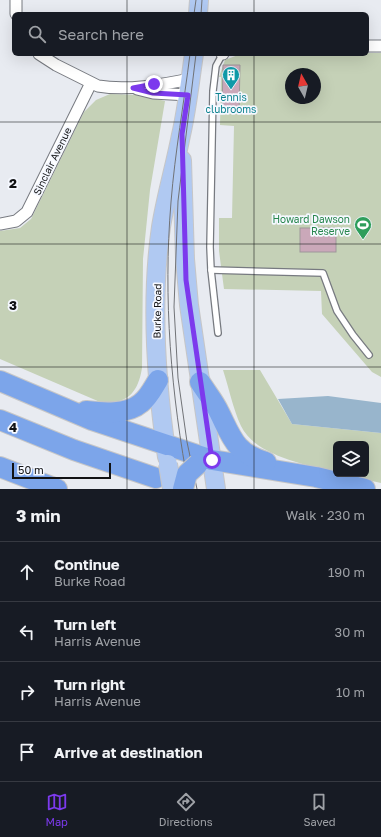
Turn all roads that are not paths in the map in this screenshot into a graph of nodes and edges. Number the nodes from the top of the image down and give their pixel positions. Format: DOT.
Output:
graph roads {
  1 [pos="16,0"];
  2 [pos="199,0"];
  3 [pos="16,12"];
  4 [pos="198,12"];
  5 [pos="369,46"];
  6 [pos="381,46"];
  7 [pos="42,56"];
  8 [pos="194,56"];
  9 [pos="221,56"];
  10 [pos="91,83"];
  11 [pos="189,87"];
  12 [pos="133,88"];
  13 [pos="182,134"];
  14 [pos="0,224"];
  15 [pos="211,270"];
  16 [pos="218,333"];
  17 [pos="369,355"];
  18 [pos="0,380"];
  19 [pos="158,380"];
  20 [pos="200,382"];
  21 [pos="64,409"];
  22 [pos="0,420"];
  23 [pos="166,449"];
  24 [pos="208,464"];
  25 [pos="0,467"];
  26 [pos="316,477"];
  27 [pos="156,478"];
  28 [pos="57,489"];
  29 [pos="172,489"];
  30 [pos="183,489"];
  31 [pos="216,489"];
  32 [pos="365,489"];
  1 -- 3 [label="street"];
  2 -- 4 [label="main road"];
  5 -- 6 [label="street"];
  7 -- 10 [label="street"];
  8 -- 11 [label="main road, Burke Road"];
  9 -- 15 [label="lane"];
  10 -- 12 [label="street"];
  10 -- 14 [label="street, Sinclair Avenue"];
  11 -- 12 [label="street"];
  11 -- 12 [label="street"];
  11 -- 13 [label="main road, Burke Road"];
  13 -- 19 [label="main road, Burke Road"];
  13 -- 20 [label="main road, Burke Road"];
  15 -- 16 [label="lane"];
  15 -- 17 [label="lane"];
  18 -- 21 [label="highway"];
  19 -- 21 [label="highway"];
  19 -- 23 [label="main road, Burke Road"];
  20 -- 24 [label="main road, Burke Road"];
  20 -- 26 [label="highway"];
  21 -- 23 [label="highway"];
  22 -- 27 [label="highway"];
  23 -- 24 [label="highway"];
  23 -- 29 [label="main road, Burke Road, bridge"];
  24 -- 26 [label="highway"];
  24 -- 30 [label="highway, bridge"];
  24 -- 31 [label="main road, Burke Road"];
  25 -- 28 [label="highway"];
  26 -- 32 [label="highway"];
}
